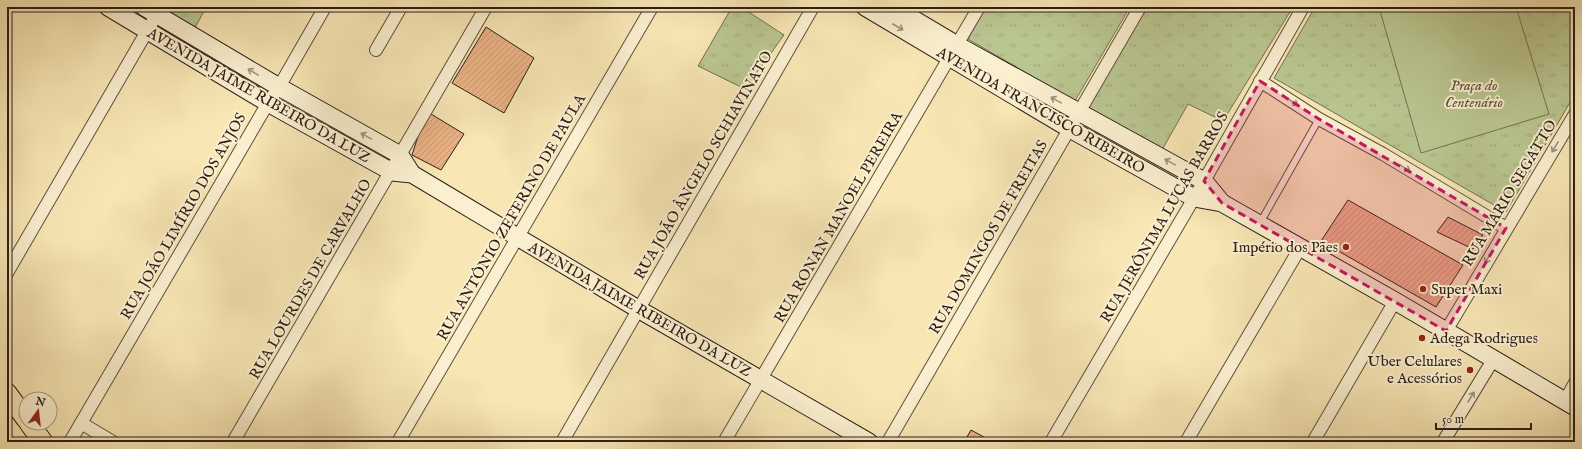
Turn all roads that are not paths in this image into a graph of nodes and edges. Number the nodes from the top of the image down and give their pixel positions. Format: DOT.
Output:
graph roads {
  1 [pos="108,7"];
  2 [pos="325,7"];
  3 [pos="401,7"];
  4 [pos="486,7"];
  5 [pos="652,7"];
  6 [pos="813,7"];
  7 [pos="865,7"];
  8 [pos="893,7"];
  9 [pos="979,7"];
  10 [pos="1140,7"];
  11 [pos="1303,7"];
  12 [pos="154,9"];
  13 [pos="148,30"];
  14 [pos="376,50"];
  15 [pos="954,51"];
  16 [pos="1260,81"];
  17 [pos="279,87"];
  18 [pos="268,103"];
  19 [pos="1079,112"];
  20 [pos="1575,114"];
  21 [pos="1319,119"];
  22 [pos="1070,129"];
  23 [pos="1148,150"];
  24 [pos="400,155"];
  25 [pos="1139,167"];
  26 [pos="392,172"];
  27 [pos="412,174"];
  28 [pos="1204,181"];
  29 [pos="1194,198"];
  30 [pos="1222,203"];
  31 [pos="1259,224"];
  32 [pos="1506,228"];
  33 [pos="518,238"];
  34 [pos="1300,248"];
  35 [pos="7,273"];
  36 [pos="1395,301"];
  37 [pos="638,309"];
  38 [pos="1446,331"];
  39 [pos="1493,360"];
  40 [pos="760,380"];
  41 [pos="1575,383"];
  42 [pos="7,393"];
  43 [pos="1570,404"];
  44 [pos="18,408"];
  45 [pos="81,423"];
  46 [pos="35,431"];
  47 [pos="43,442"];
  48 [pos="70,442"];
  49 [pos="113,442"];
  50 [pos="233,442"];
  51 [pos="398,442"];
  52 [pos="562,442"];
  53 [pos="724,442"];
  54 [pos="869,442"];
  55 [pos="888,442"];
  56 [pos="1051,442"];
  57 [pos="1186,442"];
  58 [pos="1313,442"];
  59 [pos="1443,442"];
  1 -- 13 [label="street, AVENIDA JAIME RIBEIRO DA LUZ"];
  2 -- 17 [label="street, RUA JOÃO LIMÍRIO DOS ANJOS"];
  3 -- 14 [label="street"];
  4 -- 24 [label="street, RUA LOURDES DE CARVALHO"];
  5 -- 33 [label="street, RUA ANTÔNIO ZEFERINO DE PAULA"];
  6 -- 37 [label="street, RUA JOÃO ÂNGELO SCHIAVINATO"];
  7 -- 15 [label="street, AVENIDA FRANCISCO RIBEIRO, one-way"];
  8 -- 15 [label="street, AVENIDA FRANCISCO RIBEIRO"];
  9 -- 15 [label="street, RUA RONAN MANOEL PEREIRA"];
  10 -- 19 [label="street, RUA DOMINGOS DE FREITAS"];
  11 -- 16 [label="street, RUA JERÔNIMA LUCAS BARROS"];
  12 -- 13 [label="street"];
  17 -- 12 [label="street, AVENIDA JAIME RIBEIRO DA LUZ, one-way"];
  13 -- 18 [label="street, AVENIDA JAIME RIBEIRO DA LUZ"];
  13 -- 35 [label="street"];
  19 -- 15 [label="street, AVENIDA FRANCISCO RIBEIRO, one-way"];
  15 -- 22 [label="street, AVENIDA FRANCISCO RIBEIRO"];
  15 -- 40 [label="street, RUA RONAN MANOEL PEREIRA"];
  16 -- 21 [label="street, one-way"];
  16 -- 28 [label="street, RUA JERÔNIMA LUCAS BARROS"];
  17 -- 18 [label="street, RUA JOÃO LIMÍRIO DOS ANJOS"];
  24 -- 17 [label="street, AVENIDA JAIME RIBEIRO DA LUZ, one-way"];
  18 -- 26 [label="street, AVENIDA JAIME RIBEIRO DA LUZ"];
  18 -- 45 [label="street, RUA JOÃO LIMÍRIO DOS ANJOS"];
  19 -- 22 [label="street, RUA DOMINGOS DE FREITAS"];
  19 -- 23 [label="street, AVENIDA FRANCISCO RIBEIRO"];
  20 -- 32 [label="street, RUA MARIO SEGATTO, one-way"];
  21 -- 31 [label="lane"];
  21 -- 32 [label="street, one-way"];
  22 -- 25 [label="street, AVENIDA FRANCISCO RIBEIRO"];
  22 -- 55 [label="street, RUA DOMINGOS DE FREITAS"];
  23 -- 25 [label="street"];
  28 -- 23 [label="street, AVENIDA FRANCISCO RIBEIRO, one-way"];
  24 -- 26 [label="street, RUA LOURDES DE CARVALHO"];
  24 -- 27 [label="street, AVENIDA JAIME RIBEIRO DA LUZ"];
  25 -- 29 [label="street, AVENIDA FRANCISCO RIBEIRO"];
  26 -- 27 [label="street, AVENIDA JAIME RIBEIRO DA LUZ"];
  26 -- 50 [label="street, RUA LOURDES DE CARVALHO"];
  27 -- 33 [label="street, AVENIDA JAIME RIBEIRO DA LUZ"];
  28 -- 29 [label="street, RUA JERÔNIMA LUCAS BARROS"];
  28 -- 30 [label="street, AVENIDA FRANCISCO RIBEIRO"];
  29 -- 30 [label="street, AVENIDA FRANCISCO RIBEIRO"];
  29 -- 56 [label="street, RUA JERÔNIMA LUCAS BARROS"];
  30 -- 31 [label="street, AVENIDA FRANCISCO RIBEIRO"];
  31 -- 34 [label="street, AVENIDA FRANCISCO RIBEIRO"];
  32 -- 38 [label="street, RUA MARIO SEGATTO, one-way"];
  33 -- 37 [label="street, AVENIDA JAIME RIBEIRO DA LUZ"];
  33 -- 51 [label="street, RUA ANTÔNIO ZEFERINO DE PAULA"];
  34 -- 36 [label="street, AVENIDA FRANCISCO RIBEIRO"];
  34 -- 57 [label="street"];
  36 -- 38 [label="street, AVENIDA FRANCISCO RIBEIRO"];
  36 -- 58 [label="street"];
  37 -- 40 [label="street, AVENIDA JAIME RIBEIRO DA LUZ"];
  37 -- 52 [label="street, RUA JOÃO ÂNGELO SCHIAVINATO"];
  38 -- 39 [label="street, AVENIDA FRANCISCO RIBEIRO"];
  39 -- 43 [label="street, AVENIDA FRANCISCO RIBEIRO"];
  59 -- 39 [label="street, one-way"];
  40 -- 53 [label="street, RUA RONAN MANOEL PEREIRA"];
  40 -- 54 [label="street, AVENIDA JAIME RIBEIRO DA LUZ"];
  41 -- 43 [label="street"];
  42 -- 44 [label="main road"];
  45 -- 48 [label="street, RUA JOÃO LIMÍRIO DOS ANJOS"];
  45 -- 49 [label="street"];
  46 -- 47 [label="main road"];
}
